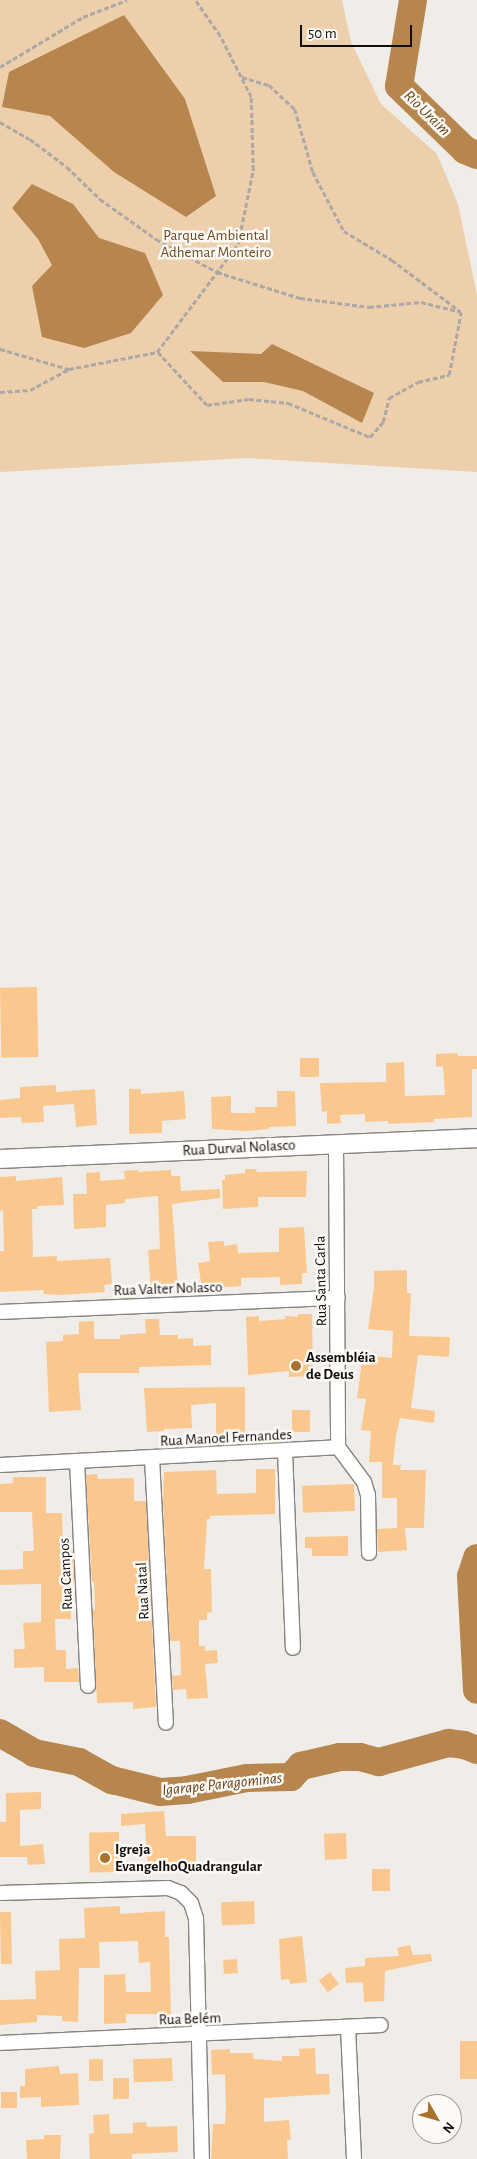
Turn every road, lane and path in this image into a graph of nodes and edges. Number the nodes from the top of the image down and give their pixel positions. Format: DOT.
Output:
graph roads {
  1 [pos="127,0"];
  2 [pos="195,0"];
  3 [pos="0,67"];
  4 [pos="241,77"];
  5 [pos="0,122"];
  6 [pos="217,272"];
  7 [pos="461,312"];
  8 [pos="0,349"];
  9 [pos="157,352"];
  10 [pos="69,369"];
  11 [pos="0,392"];
  12 [pos="477,1138"];
  13 [pos="336,1144"];
  14 [pos="0,1159"];
  15 [pos="338,1298"];
  16 [pos="0,1312"];
  17 [pos="338,1447"];
  18 [pos="285,1451"];
  19 [pos="152,1458"];
  20 [pos="77,1461"];
  21 [pos="0,1465"];
  22 [pos="369,1553"];
  23 [pos="293,1648"];
  24 [pos="88,1686"];
  25 [pos="166,1723"];
  26 [pos="0,1893"];
  27 [pos="381,2025"];
  28 [pos="348,2027"];
  29 [pos="199,2035"];
  30 [pos="0,2043"];
  31 [pos="202,2159"];
  32 [pos="354,2159"];
  1 -- 3 [label="path"];
  2 -- 4 [label="path"];
  4 -- 6 [label="path"];
  4 -- 7 [label="path"];
  5 -- 6 [label="path"];
  6 -- 7 [label="path"];
  6 -- 9 [label="path"];
  7 -- 9 [label="path"];
  8 -- 10 [label="path"];
  9 -- 10 [label="path"];
  10 -- 11 [label="path"];
  12 -- 13 [label="street, Rua Durval Nolasco"];
  13 -- 14 [label="street, Rua Durval Nolasco"];
  13 -- 15 [label="street, Rua Santa Carla"];
  15 -- 16 [label="street, Rua Valter Nolasco"];
  15 -- 17 [label="street, Rua Santa Carla"];
  17 -- 18 [label="street, Rua Manoel Fernandes"];
  17 -- 22 [label="street"];
  18 -- 19 [label="street, Rua Manoel Fernandes"];
  18 -- 23 [label="street"];
  19 -- 20 [label="street, Rua Manoel Fernandes"];
  19 -- 25 [label="street, Rua Natal"];
  20 -- 21 [label="street, Rua Manoel Fernandes"];
  20 -- 24 [label="street, Rua Campos"];
  26 -- 29 [label="street"];
  27 -- 28 [label="street, Rua Belém"];
  28 -- 29 [label="street, Rua Belém"];
  28 -- 32 [label="street"];
  29 -- 30 [label="street, Rua Belém"];
  29 -- 31 [label="street"];
}
